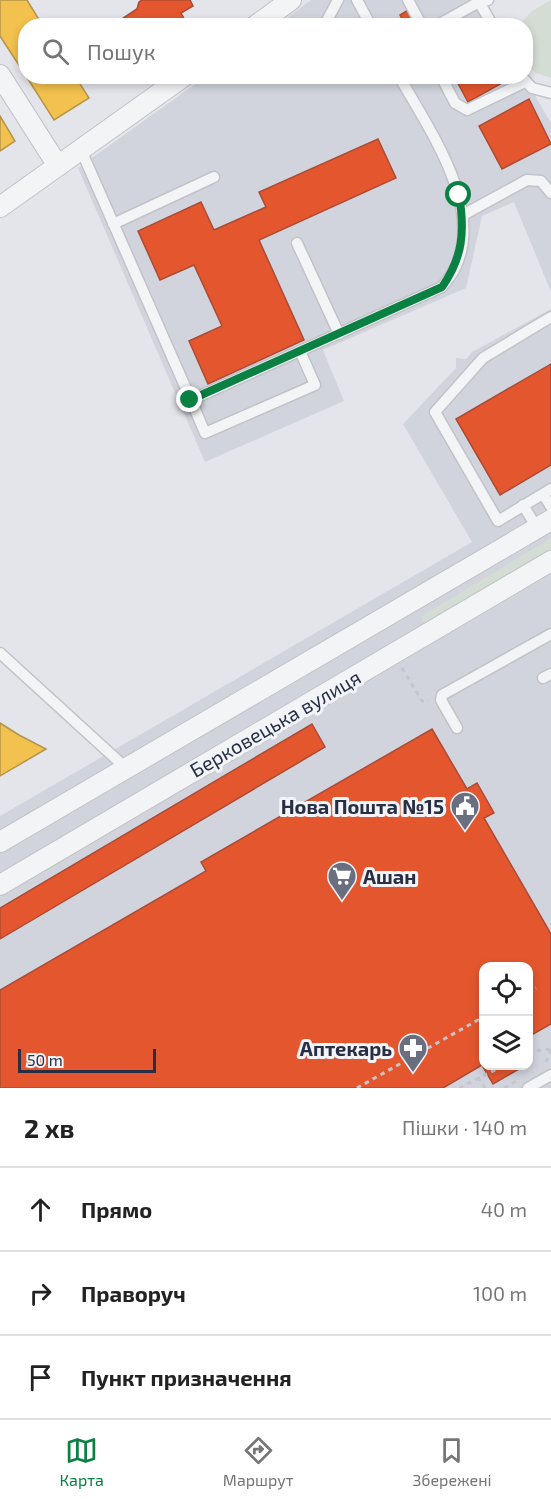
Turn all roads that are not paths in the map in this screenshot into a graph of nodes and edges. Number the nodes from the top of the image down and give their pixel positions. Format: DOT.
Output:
graph roads {
  1 [pos="291,0"];
  2 [pos="338,0"];
  3 [pos="357,0"];
  4 [pos="408,0"];
  5 [pos="484,1"];
  6 [pos="266,18"];
  7 [pos="328,18"];
  8 [pos="367,18"];
  9 [pos="418,18"];
  10 [pos="451,18"];
  11 [pos="490,18"];
  12 [pos="0,75"];
  13 [pos="173,84"];
  14 [pos="403,84"];
  15 [pos="445,84"];
  16 [pos="514,84"];
  17 [pos="528,84"];
  18 [pos="551,93"];
  19 [pos="81,150"];
  20 [pos="58,166"];
  21 [pos="214,177"];
  22 [pos="551,193"];
  23 [pos="0,207"];
  24 [pos="463,215"];
  25 [pos="113,224"];
  26 [pos="297,243"];
  27 [pos="551,317"];
  28 [pos="339,334"];
  29 [pos="300,351"];
  30 [pos="190,400"];
  31 [pos="547,491"];
  32 [pos="523,506"];
  33 [pos="551,507"];
  34 [pos="544,524"];
  35 [pos="551,561"];
  36 [pos="551,634"];
  37 [pos="0,653"];
  38 [pos="457,728"];
  39 [pos="126,768"];
  40 [pos="0,842"];
  41 [pos="0,885"];
  42 [pos="551,1075"];
  43 [pos="528,1088"];
  1 -- 6 [label="street"];
  2 -- 7 [label="lane"];
  3 -- 8 [label="lane"];
  4 -- 9 [label="lane"];
  5 -- 10 [label="lane"];
  5 -- 11 [label="lane"];
  12 -- 20 [label="street"];
  13 -- 19 [label="street"];
  14 -- 24 [label="lane"];
  15 -- 16 [label="lane"];
  17 -- 18 [label="lane"];
  19 -- 20 [label="street"];
  19 -- 25 [label="lane"];
  20 -- 23 [label="street"];
  21 -- 25 [label="lane"];
  22 -- 24 [label="lane"];
  24 -- 28 [label="lane"];
  25 -- 30 [label="lane"];
  26 -- 28 [label="lane"];
  27 -- 32 [label="lane"];
  28 -- 29 [label="lane"];
  29 -- 30 [label="lane"];
  29 -- 30 [label="lane"];
  31 -- 32 [label="lane"];
  31 -- 33 [label="lane"];
  32 -- 34 [label="lane"];
  34 -- 39 [label="street, Берковецька вулиця"];
  35 -- 41 [label="street, Берковецька вулиця"];
  36 -- 38 [label="lane"];
  37 -- 39 [label="lane"];
  39 -- 40 [label="street, Берковецька вулиця"];
  42 -- 43 [label="lane"];
}
